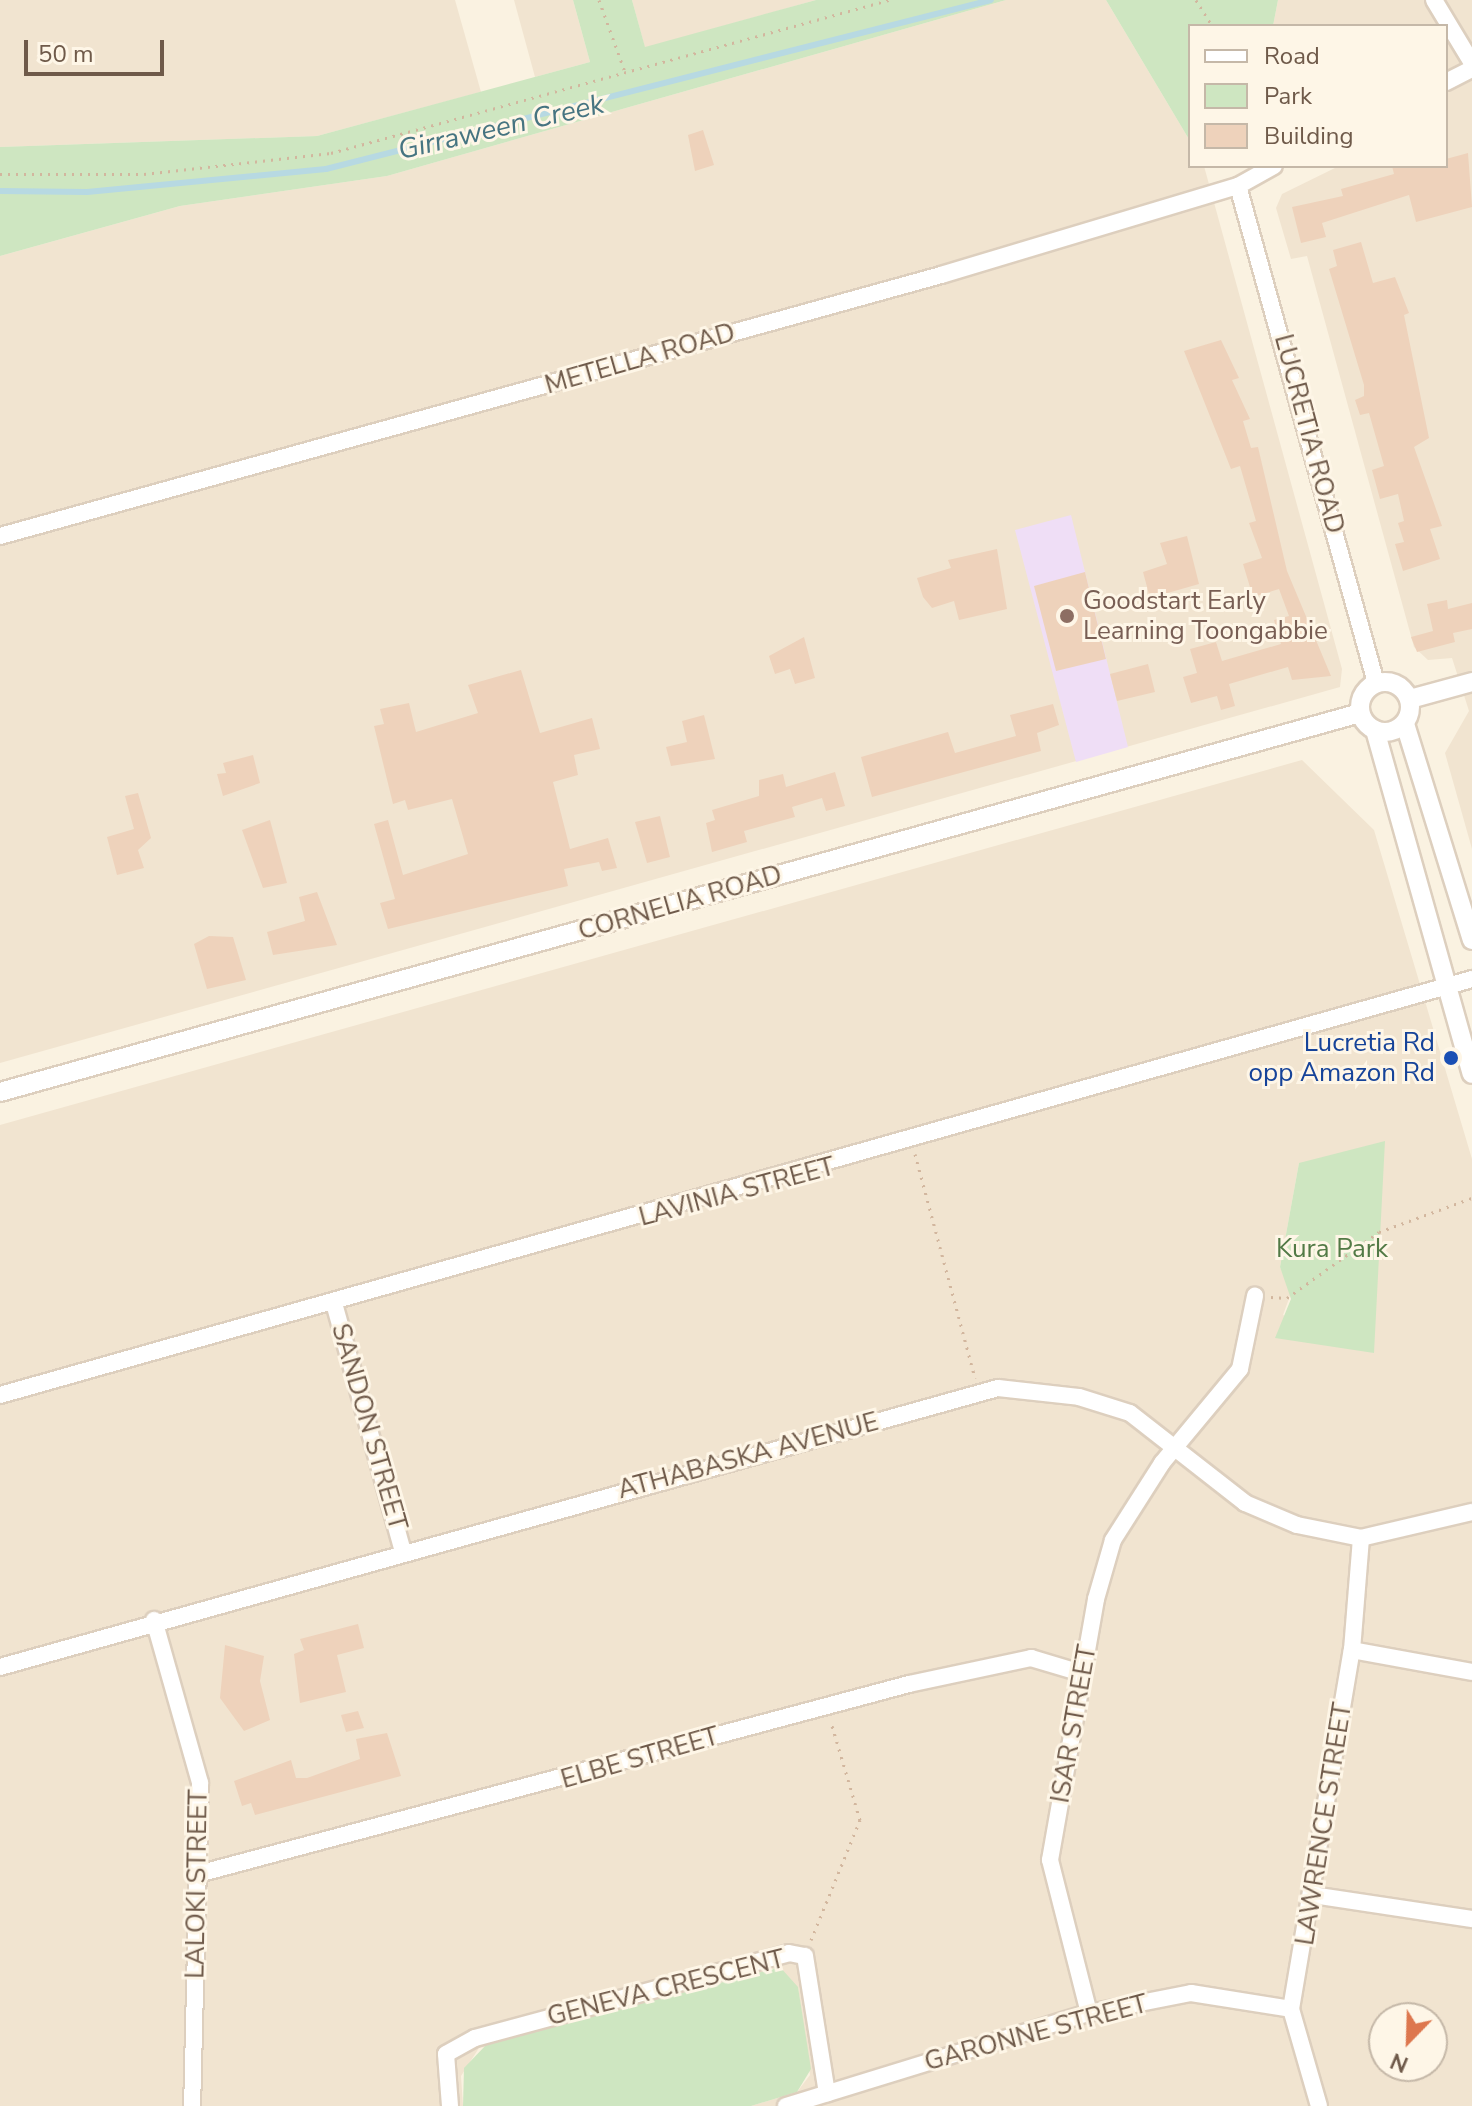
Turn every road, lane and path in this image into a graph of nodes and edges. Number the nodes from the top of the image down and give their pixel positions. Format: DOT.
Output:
graph roads {
  1 [pos="599,0"];
  2 [pos="889,0"];
  3 [pos="1196,0"];
  4 [pos="1434,0"];
  5 [pos="1211,24"];
  6 [pos="1448,24"];
  7 [pos="1448,24"];
  8 [pos="1472,66"];
  9 [pos="625,72"];
  10 [pos="1448,81"];
  11 [pos="1270,168"];
  12 [pos="0,174"];
  13 [pos="1238,186"];
  14 [pos="0,536"];
  15 [pos="1472,682"];
  16 [pos="1376,683"];
  17 [pos="1410,699"];
  18 [pos="1360,713"];
  19 [pos="1405,724"];
  20 [pos="1375,730"];
  21 [pos="1472,940"];
  22 [pos="1472,979"];
  23 [pos="1446,986"];
  24 [pos="1472,1074"];
  25 [pos="0,1092"];
  26 [pos="912,1142"];
  27 [pos="1472,1198"];
  28 [pos="1255,1296"];
  29 [pos="334,1303"];
  30 [pos="979,1393"];
  31 [pos="0,1395"];
  32 [pos="1174,1453"];
  33 [pos="1472,1512"];
  34 [pos="1361,1538"];
  35 [pos="403,1551"];
  36 [pos="154,1620"];
  37 [pos="1352,1650"];
  38 [pos="0,1667"];
  39 [pos="1472,1672"];
  40 [pos="1081,1673"];
  41 [pos="826,1707"];
  42 [pos="198,1874"];
  43 [pos="1313,1895"];
  44 [pos="1472,1919"];
  45 [pos="805,1956"];
  46 [pos="1291,2009"];
  47 [pos="1089,2013"];
  48 [pos="827,2093"];
  49 [pos="192,2106"];
  50 [pos="450,2106"];
  51 [pos="786,2106"];
  52 [pos="1319,2106"];
  1 -- 9 [label="path"];
  2 -- 9 [label="path"];
  3 -- 5 [label="path"];
  4 -- 6 [label="street"];
  7 -- 8 [label="street"];
  8 -- 10 [label="street"];
  9 -- 12 [label="path"];
  11 -- 13 [label="street, METELLA ROAD"];
  13 -- 14 [label="street, METELLA ROAD"];
  13 -- 16 [label="street, LUCRETIA ROAD"];
  15 -- 17 [label="street"];
  16 -- 17 [label="street"];
  16 -- 18 [label="street"];
  17 -- 19 [label="street"];
  18 -- 20 [label="street"];
  18 -- 25 [label="street, CORNELIA ROAD"];
  19 -- 20 [label="street"];
  19 -- 21 [label="street"];
  20 -- 23 [label="street"];
  22 -- 23 [label="street, LAVINIA STREET"];
  23 -- 24 [label="street"];
  23 -- 26 [label="street, LAVINIA STREET"];
  26 -- 29 [label="street, LAVINIA STREET"];
  26 -- 30 [label="path"];
  27 -- 28 [label="path"];
  28 -- 32 [label="street, ISAR STREET"];
  29 -- 31 [label="street, LAVINIA STREET"];
  29 -- 35 [label="street, SANDON STREET"];
  30 -- 32 [label="street, ATHABASKA AVENUE"];
  30 -- 35 [label="street, ATHABASKA AVENUE"];
  32 -- 34 [label="street, ATHABASKA AVENUE"];
  32 -- 40 [label="street, ISAR STREET"];
  33 -- 34 [label="street, ATHABASKA AVENUE"];
  34 -- 37 [label="street, LAWRENCE STREET"];
  35 -- 36 [label="street, ATHABASKA AVENUE"];
  36 -- 38 [label="street, ATHABASKA AVENUE"];
  36 -- 42 [label="street, LALOKI STREET"];
  37 -- 39 [label="street"];
  37 -- 43 [label="street, LAWRENCE STREET"];
  40 -- 41 [label="street, ELBE STREET"];
  40 -- 47 [label="street, ISAR STREET"];
  41 -- 42 [label="street, ELBE STREET"];
  41 -- 45 [label="path"];
  42 -- 49 [label="street, LALOKI STREET"];
  43 -- 44 [label="street"];
  43 -- 46 [label="street, LAWRENCE STREET"];
  45 -- 48 [label="street, GENEVA CRESCENT"];
  45 -- 50 [label="street, GENEVA CRESCENT"];
  46 -- 47 [label="street, GARONNE STREET"];
  46 -- 52 [label="street, LAWRENCE STREET"];
  47 -- 48 [label="street, GARONNE STREET"];
  48 -- 51 [label="street, GARONNE STREET"];
}
